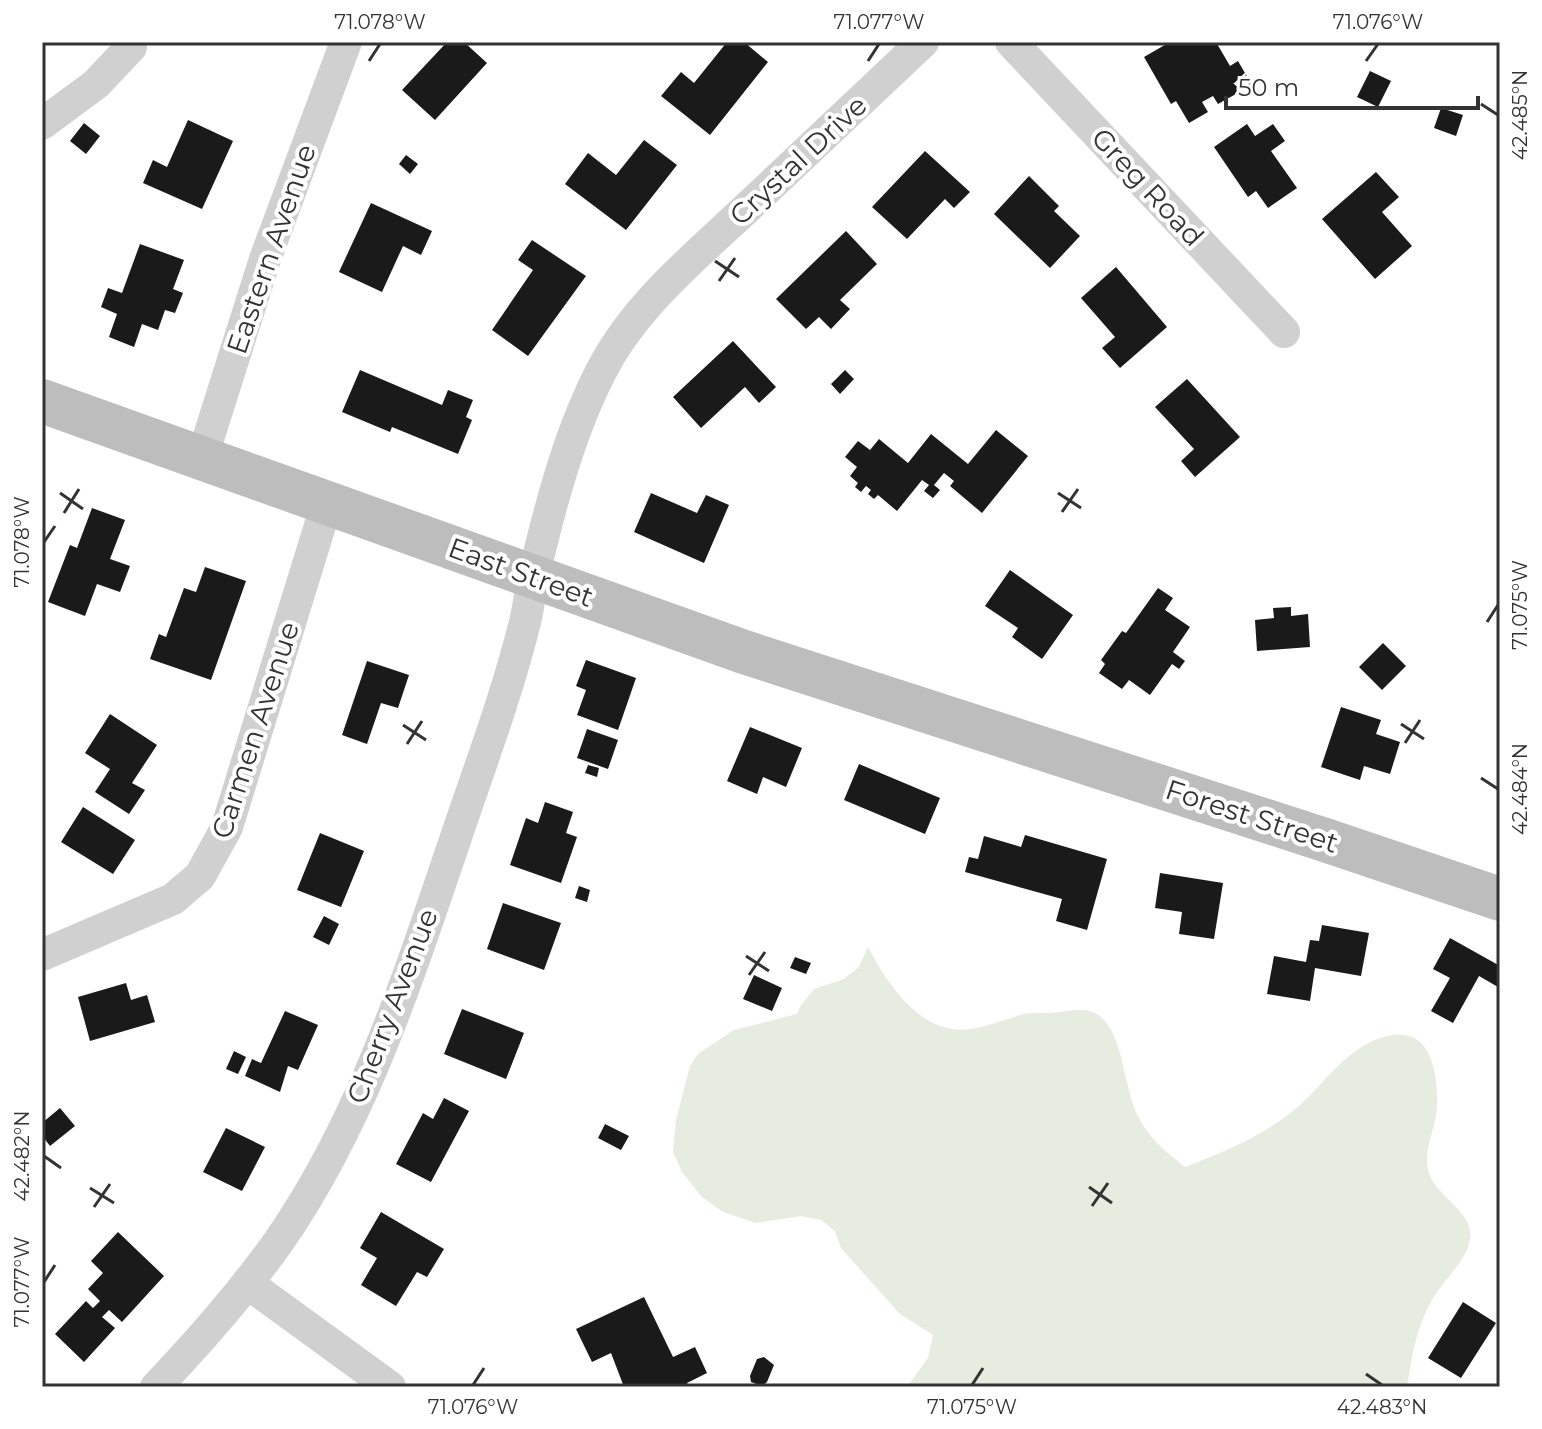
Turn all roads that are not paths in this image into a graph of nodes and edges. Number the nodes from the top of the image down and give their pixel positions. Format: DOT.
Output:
graph roads {
  1 [pos="346,42"];
  2 [pos="923,42"];
  3 [pos="1011,42"];
  4 [pos="131,47"];
  5 [pos="42,124"];
  6 [pos="1284,332"];
  7 [pos="42,401"];
  8 [pos="202,458"];
  9 [pos="327,503"];
  10 [pos="533,577"];
  11 [pos="1002,737"];
  12 [pos="1500,899"];
  13 [pos="42,955"];
  14 [pos="247,1283"];
  15 [pos="156,1387"];
  16 [pos="390,1387"];
  1 -- 8 [label="street, Eastern Avenue"];
  2 -- 10 [label="street, Crystal Drive"];
  3 -- 6 [label="street, Greg Road"];
  4 -- 5 [label="street"];
  7 -- 8 [label="main road, East Street"];
  8 -- 9 [label="main road, East Street"];
  9 -- 10 [label="main road, East Street"];
  9 -- 13 [label="street, Carmen Avenue"];
  10 -- 11 [label="main road, East Street"];
  10 -- 14 [label="street, Cherry Avenue"];
  11 -- 12 [label="main road, Forest Street"];
  14 -- 15 [label="street, Cherry Avenue"];
  14 -- 16 [label="street"];
}
